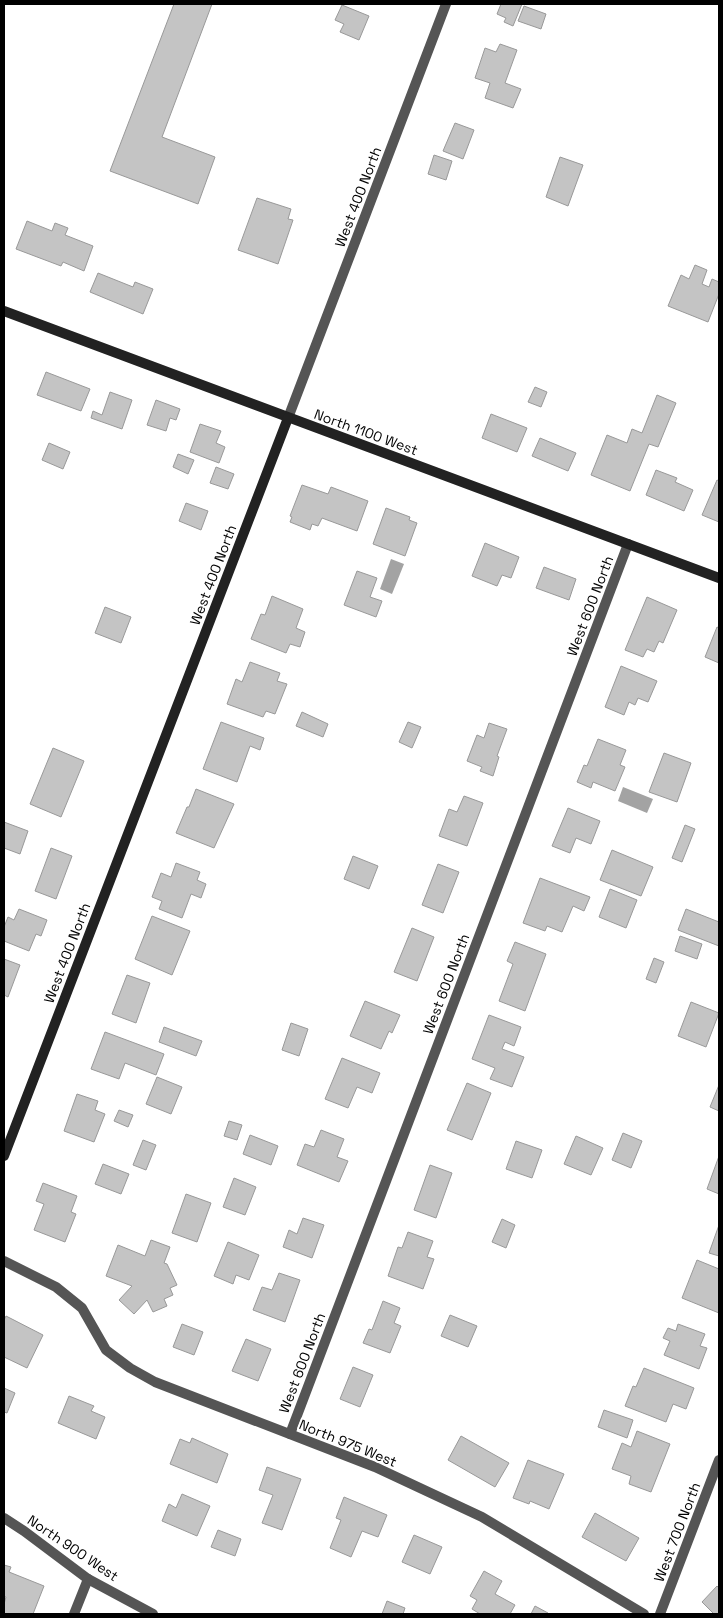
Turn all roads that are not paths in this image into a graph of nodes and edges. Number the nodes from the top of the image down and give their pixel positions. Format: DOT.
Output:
graph roads {
  1 [pos="446,4"];
  2 [pos="4,311"];
  3 [pos="288,418"];
  4 [pos="628,544"];
  5 [pos="719,578"];
  6 [pos="4,1156"];
  7 [pos="4,1261"];
  8 [pos="290,1434"];
  9 [pos="719,1460"];
  10 [pos="4,1518"];
  11 [pos="88,1579"];
  12 [pos="74,1614"];
  13 [pos="153,1614"];
  14 [pos="644,1614"];
  15 [pos="660,1614"];
  1 -- 3 [label="street, West 400 North"];
  2 -- 3 [label="street, North 1100 West"];
  3 -- 4 [label="street, North 1100 West"];
  3 -- 6 [label="street, West 400 North"];
  4 -- 5 [label="street, North 1100 West"];
  4 -- 8 [label="street, West 600 North"];
  7 -- 8 [label="street, North 975 West"];
  8 -- 14 [label="street, North 975 West"];
  9 -- 15 [label="street, West 700 North"];
  10 -- 11 [label="street, North 900 West"];
  11 -- 12 [label="street"];
  11 -- 13 [label="street, North 900 West"];
}
